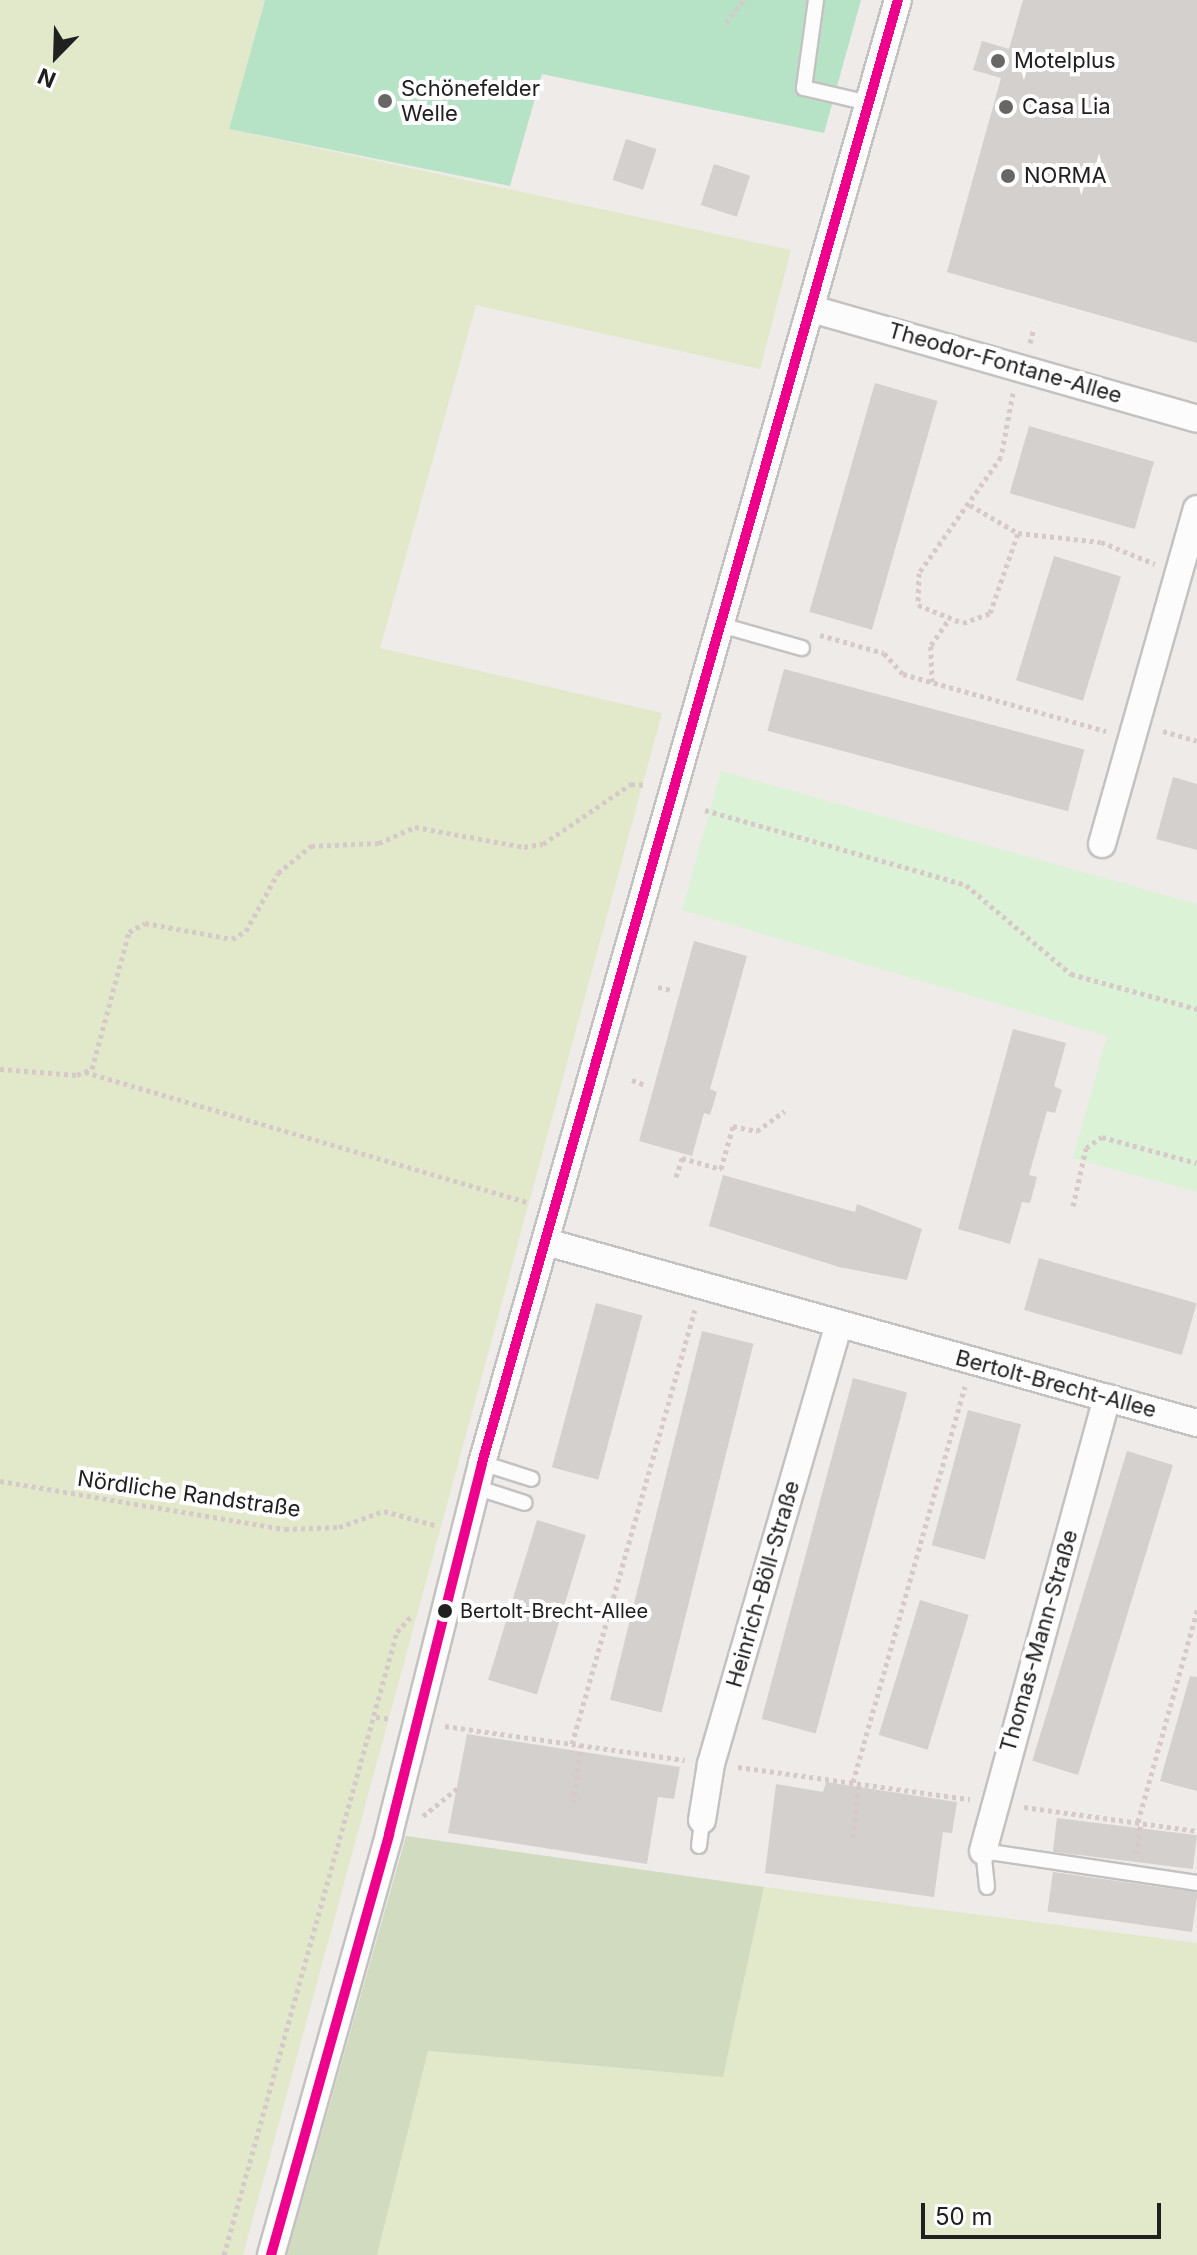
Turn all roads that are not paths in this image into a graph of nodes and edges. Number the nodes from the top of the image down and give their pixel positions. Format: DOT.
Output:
graph roads {
  1 [pos="816,0"];
  2 [pos="898,0"];
  3 [pos="869,103"];
  4 [pos="812,309"];
  5 [pos="1197,419"];
  6 [pos="1197,509"];
  7 [pos="724,626"];
  8 [pos="802,648"];
  9 [pos="1102,844"];
  10 [pos="546,1242"];
  11 [pos="839,1324"];
  12 [pos="1107,1398"];
  13 [pos="1197,1423"];
  14 [pos="478,1475"];
  15 [pos="532,1479"];
  16 [pos="525,1503"];
  17 [pos="700,1833"];
  18 [pos="983,1851"];
  19 [pos="1197,1883"];
  20 [pos="987,1887"];
  21 [pos="271,2255"];
  1 -- 3 [label="lane"];
  2 -- 3 [label="street"];
  3 -- 4 [label="street"];
  4 -- 5 [label="street, Theodor-Fontane-Allee"];
  4 -- 7 [label="street"];
  6 -- 9 [label="street"];
  7 -- 8 [label="lane"];
  7 -- 10 [label="street"];
  10 -- 11 [label="street, Bertolt-Brecht-Allee"];
  10 -- 14 [label="street"];
  11 -- 12 [label="street, Bertolt-Brecht-Allee"];
  11 -- 17 [label="street, Heinrich-Böll-Straße"];
  12 -- 13 [label="street, Bertolt-Brecht-Allee"];
  12 -- 18 [label="street, Thomas-Mann-Straße"];
  14 -- 15 [label="lane"];
  14 -- 16 [label="lane"];
  14 -- 21 [label="street"];
  18 -- 19 [label="lane"];
  18 -- 20 [label="lane, Thomas-Mann-Straße"];
}
